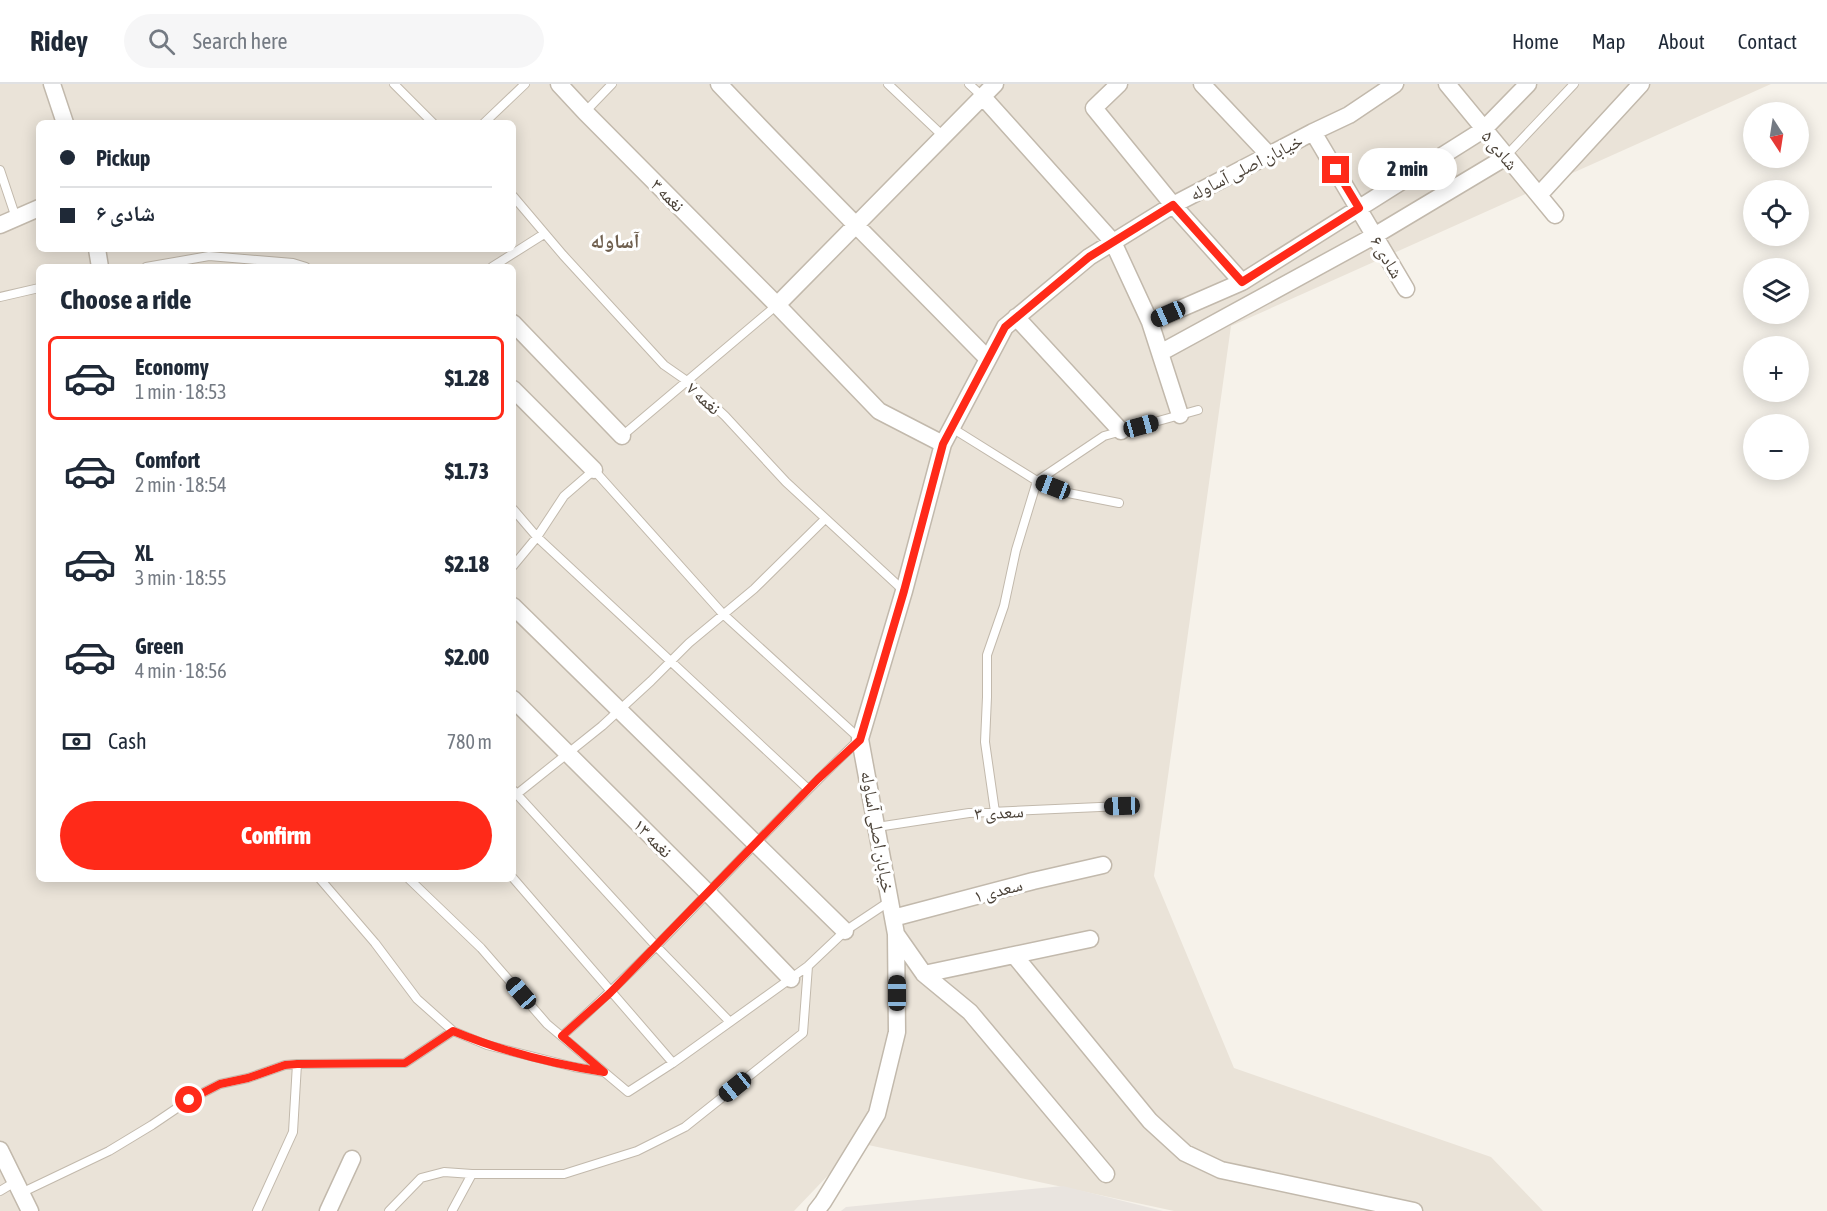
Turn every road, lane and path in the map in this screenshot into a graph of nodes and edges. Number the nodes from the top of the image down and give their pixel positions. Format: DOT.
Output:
graph roads {
  1 [pos="52,84"];
  2 [pos="394,84"];
  3 [pos="525,84"];
  4 [pos="559,84"];
  5 [pos="612,84"];
  6 [pos="718,84"];
  7 [pos="888,84"];
  8 [pos="969,84"];
  9 [pos="995,84"];
  10 [pos="1119,84"];
  11 [pos="1202,84"];
  12 [pos="1395,84"];
  13 [pos="1447,84"];
  14 [pos="1528,84"];
  15 [pos="1574,84"];
  16 [pos="1641,84"];
  17 [pos="983,97"];
  18 [pos="585,112"];
  19 [pos="64,120"];
  20 [pos="430,120"];
  21 [pos="487,120"];
  22 [pos="1484,130"];
  23 [pos="1313,132"];
  24 [pos="943,136"];
  25 [pos="1269,155"];
  26 [pos="1506,157"];
  27 [pos="0,170"];
  28 [pos="1539,195"];
  29 [pos="516,200"];
  30 [pos="1173,205"];
  31 [pos="1359,208"];
  32 [pos="36,209"];
  33 [pos="1555,215"];
  34 [pos="16,218"];
  35 [pos="856,224"];
  36 [pos="0,225"];
  37 [pos="544,234"];
  38 [pos="1374,236"];
  39 [pos="1113,242"];
  40 [pos="516,252"];
  41 [pos="516,252"];
  42 [pos="209,256"];
  43 [pos="163,264"];
  44 [pos="213,264"];
  45 [pos="296,264"];
  46 [pos="497,264"];
  47 [pos="1242,282"];
  48 [pos="36,289"];
  49 [pos="1406,289"];
  50 [pos="0,297"];
  51 [pos="777,305"];
  52 [pos="1016,317"];
  53 [pos="1150,322"];
  54 [pos="516,326"];
  55 [pos="1160,353"];
  56 [pos="988,359"];
  57 [pos="687,381"];
  58 [pos="516,392"];
  59 [pos="1198,410"];
  60 [pos="1180,415"];
  61 [pos="952,428"];
  62 [pos="1121,431"];
  63 [pos="622,436"];
  64 [pos="943,444"];
  65 [pos="594,470"];
  66 [pos="1037,481"];
  67 [pos="1119,503"];
  68 [pos="516,512"];
  69 [pos="825,519"];
  70 [pos="537,537"];
  71 [pos="516,562"];
  72 [pos="904,591"];
  73 [pos="516,609"];
  74 [pos="723,614"];
  75 [pos="671,661"];
  76 [pos="516,702"];
  77 [pos="619,710"];
  78 [pos="860,740"];
  79 [pos="568,753"];
  80 [pos="808,789"];
  81 [pos="516,790"];
  82 [pos="516,792"];
  83 [pos="1122,806"];
  84 [pos="995,812"];
  85 [pos="877,826"];
  86 [pos="756,843"];
  87 [pos="1103,866"];
  88 [pos="324,882"];
  89 [pos="412,882"];
  90 [pos="516,882"];
  91 [pos="708,893"];
  92 [pos="890,900"];
  93 [pos="895,926"];
  94 [pos="845,931"];
  95 [pos="1090,939"];
  96 [pos="656,946"];
  97 [pos="1014,955"];
  98 [pos="808,966"];
  99 [pos="924,974"];
  100 [pos="791,979"];
  101 [pos="610,993"];
  102 [pos="730,1022"];
  103 [pos="453,1031"];
  104 [pos="562,1036"];
  105 [pos="297,1064"];
  106 [pos="673,1064"];
  107 [pos="604,1072"];
  108 [pos="0,1150"];
  109 [pos="352,1159"];
  110 [pos="472,1174"];
  111 [pos="1107,1174"];
  112 [pos="18,1187"];
  113 [pos="0,1191"];
  114 [pos="30,1211"];
  115 [pos="257,1211"];
  116 [pos="328,1211"];
  117 [pos="388,1211"];
  118 [pos="452,1211"];
  119 [pos="816,1211"];
  120 [pos="1414,1211"];
  1 -- 19 [label="street"];
  2 -- 20 [label="lane"];
  3 -- 21 [label="lane"];
  4 -- 18 [label="street, نغمه ۳"];
  5 -- 18 [label="lane"];
  6 -- 35 [label="street"];
  7 -- 24 [label="lane"];
  8 -- 17 [label="lane"];
  9 -- 17 [label="street"];
  10 -- 30 [label="street"];
  11 -- 25 [label="street"];
  12 -- 23 [label="street, خیابان اصلی آساوله"];
  13 -- 22 [label="street, شادی ۵"];
  14 -- 22 [label="street"];
  15 -- 26 [label="lane"];
  16 -- 28 [label="street"];
  17 -- 24 [label="street"];
  17 -- 39 [label="street"];
  18 -- 51 [label="street, نغمه ۳"];
  22 -- 26 [label="street, شادی ۵"];
  22 -- 31 [label="street"];
  23 -- 25 [label="street, خیابان اصلی آساوله"];
  23 -- 31 [label="street, شادی ۶"];
  24 -- 35 [label="street"];
  25 -- 30 [label="street, خیابان اصلی آساوله"];
  26 -- 28 [label="street, شادی ۵"];
  26 -- 38 [label="street"];
  27 -- 34 [label="lane"];
  28 -- 33 [label="street, شادی ۵"];
  29 -- 37 [label="lane, نغمه ۷"];
  30 -- 39 [label="street, خیابان اصلی آساوله"];
  30 -- 47 [label="street"];
  31 -- 38 [label="street, شادی ۶"];
  31 -- 47 [label="street"];
  32 -- 34 [label="street"];
  34 -- 36 [label="street"];
  35 -- 51 [label="street"];
  35 -- 56 [label="street"];
  37 -- 40 [label="lane"];
  37 -- 57 [label="lane, نغمه ۷"];
  38 -- 49 [label="street, شادی ۶"];
  38 -- 55 [label="street"];
  39 -- 52 [label="street, خیابان اصلی آساوله"];
  39 -- 53 [label="street"];
  41 -- 46 [label="lane"];
  42 -- 43 [label="lane"];
  42 -- 44 [label="lane"];
  42 -- 45 [label="lane"];
  47 -- 53 [label="street"];
  48 -- 50 [label="lane"];
  51 -- 57 [label="lane"];
  51 -- 64 [label="street"];
  52 -- 56 [label="street, خیابان اصلی آساوله"];
  52 -- 62 [label="street"];
  53 -- 55 [label="street"];
  54 -- 63 [label="street"];
  55 -- 60 [label="street"];
  56 -- 61 [label="street, خیابان اصلی آساوله"];
  57 -- 63 [label="lane"];
  57 -- 69 [label="lane, نغمه ۷"];
  58 -- 65 [label="street"];
  59 -- 60 [label="lane"];
  60 -- 62 [label="lane"];
  61 -- 64 [label="street, خیابان اصلی آساوله"];
  61 -- 66 [label="lane"];
  62 -- 66 [label="lane"];
  64 -- 72 [label="street, خیابان اصلی آساوله"];
  65 -- 70 [label="lane"];
  65 -- 74 [label="lane"];
  66 -- 67 [label="lane"];
  66 -- 84 [label="lane"];
  68 -- 70 [label="lane"];
  69 -- 72 [label="lane, نغمه ۷"];
  69 -- 74 [label="lane"];
  70 -- 71 [label="lane"];
  70 -- 75 [label="lane"];
  72 -- 78 [label="street, خیابان اصلی آساوله"];
  73 -- 77 [label="street"];
  74 -- 75 [label="lane"];
  74 -- 78 [label="lane"];
  75 -- 77 [label="lane"];
  75 -- 80 [label="lane"];
  76 -- 79 [label="street, نغمه ۱۳"];
  77 -- 79 [label="lane"];
  77 -- 86 [label="street"];
  78 -- 80 [label="lane"];
  78 -- 85 [label="street, خیابان اصلی آساوله"];
  79 -- 81 [label="lane"];
  79 -- 91 [label="street, نغمه ۱۳"];
  80 -- 86 [label="lane"];
  82 -- 96 [label="lane"];
  83 -- 84 [label="lane, سعدی ۳"];
  84 -- 85 [label="lane, سعدی ۳"];
  85 -- 92 [label="street, خیابان اصلی آساوله"];
  86 -- 91 [label="lane"];
  86 -- 94 [label="street"];
  87 -- 93 [label="street, سعدی ۱"];
  88 -- 103 [label="lane"];
  89 -- 104 [label="lane"];
  90 -- 101 [label="lane"];
  91 -- 96 [label="lane"];
  91 -- 100 [label="street, نغمه ۱۳"];
  92 -- 93 [label="street, خیابان اصلی آساوله"];
  92 -- 94 [label="lane"];
  93 -- 99 [label="street"];
  93 -- 119 [label="street, خیابان اصلی آساوله"];
  94 -- 98 [label="lane"];
  95 -- 97 [label="street"];
  96 -- 101 [label="lane"];
  96 -- 102 [label="lane"];
  97 -- 99 [label="street"];
  97 -- 120 [label="street"];
  98 -- 100 [label="lane"];
  98 -- 110 [label="lane"];
  99 -- 111 [label="street"];
  100 -- 102 [label="lane"];
  101 -- 104 [label="lane"];
  101 -- 106 [label="lane"];
  102 -- 106 [label="lane"];
  103 -- 105 [label="lane"];
  103 -- 107 [label="lane"];
  104 -- 107 [label="lane"];
  105 -- 112 [label="lane"];
  105 -- 115 [label="lane"];
  106 -- 107 [label="lane"];
  108 -- 112 [label="street"];
  109 -- 116 [label="street"];
  110 -- 117 [label="lane"];
  110 -- 118 [label="lane"];
  112 -- 113 [label="lane"];
  112 -- 114 [label="street"];
}
